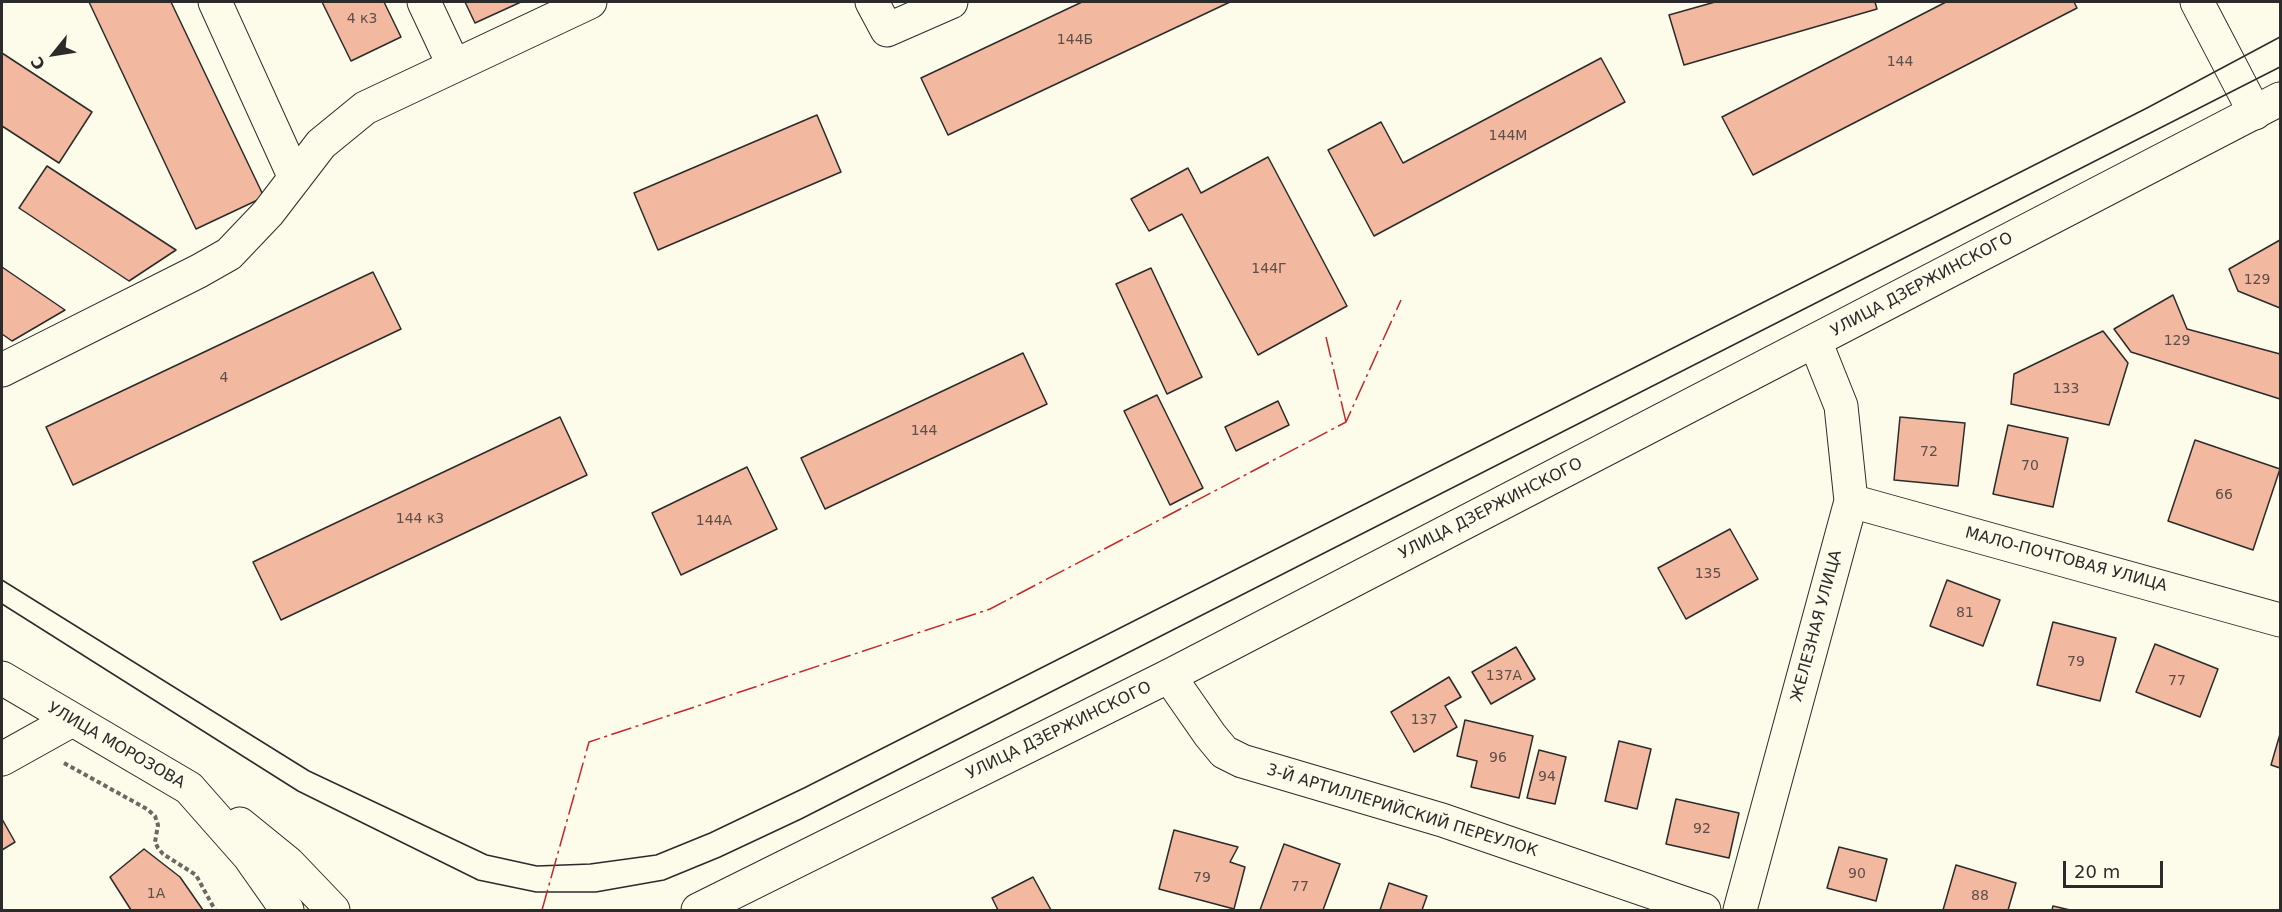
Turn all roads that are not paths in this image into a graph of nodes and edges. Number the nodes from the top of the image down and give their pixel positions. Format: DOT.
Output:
graph roads {
  1 [pos="215,2"];
  2 [pos="424,2"];
  3 [pos="590,2"];
  4 [pos="872,2"];
  5 [pos="951,2"];
  6 [pos="2197,2"];
  7 [pos="454,66"];
  8 [pos="2267,106"];
  9 [pos="295,178"];
  10 [pos="1815,341"];
  11 [pos="2,370"];
  12 [pos="1851,501"];
  13 [pos="2280,620"];
  14 [pos="1169,676"];
  15 [pos="2,678"];
  16 [pos="72,720"];
  17 [pos="2,759"];
  18 [pos="189,788"];
  19 [pos="287,910"];
  20 [pos="333,910"];
  21 [pos="698,910"];
  22 [pos="1704,910"];
  23 [pos="1740,910"];
  1 -- 9 [label="main road"];
  2 -- 7 [label="main road"];
  3 -- 7 [label="main road"];
  4 -- 5 [label="main road"];
  6 -- 8 [label="main road"];
  7 -- 9 [label="main road"];
  8 -- 10 [label="main road, УЛИЦА ДЗЕРЖИНСКОГО"];
  9 -- 11 [label="main road"];
  10 -- 12 [label="main road, ЖЕЛЕЗНАЯ УЛИЦА"];
  10 -- 14 [label="main road, УЛИЦА ДЗЕРЖИНСКОГО"];
  12 -- 13 [label="main road, МАЛО-ПОЧТОВАЯ УЛИЦА"];
  12 -- 23 [label="main road, ЖЕЛЕЗНАЯ УЛИЦА"];
  14 -- 21 [label="main road, УЛИЦА ДЗЕРЖИНСКОГО"];
  14 -- 22 [label="main road, 3-Й АРТИЛЛЕРИЙСКИЙ ПЕРЕУЛОК"];
  15 -- 16 [label="main road, УЛИЦА МОРОЗОВА"];
  16 -- 17 [label="main road"];
  16 -- 18 [label="main road, УЛИЦА МОРОЗОВА"];
  18 -- 19 [label="main road, УЛИЦА МОРОЗОВА"];
  18 -- 20 [label="main road"];
}
